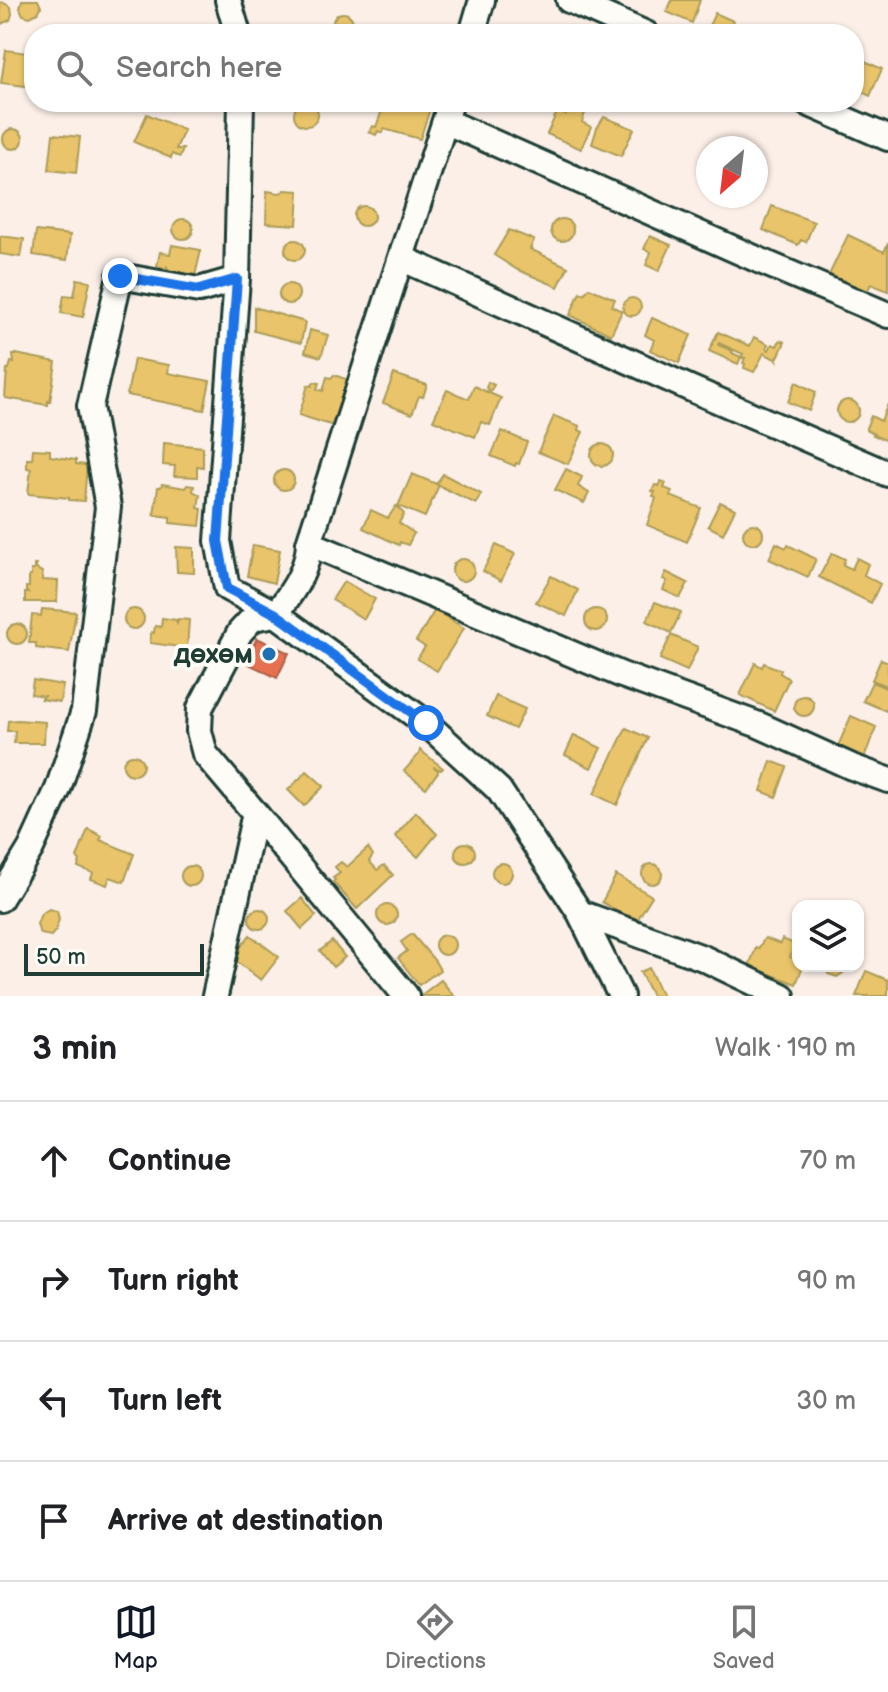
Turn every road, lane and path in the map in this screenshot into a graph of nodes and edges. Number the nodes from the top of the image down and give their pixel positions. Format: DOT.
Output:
graph roads {
  1 [pos="228,0"];
  2 [pos="482,0"];
  3 [pos="569,0"];
  4 [pos="235,24"];
  5 [pos="475,24"];
  6 [pos="623,24"];
  7 [pos="241,112"];
  8 [pos="448,112"];
  9 [pos="450,112"];
  10 [pos="828,112"];
  11 [pos="888,138"];
  12 [pos="401,258"];
  13 [pos="237,279"];
  14 [pos="888,315"];
  15 [pos="888,474"];
  16 [pos="309,543"];
  17 [pos="276,614"];
  18 [pos="888,780"];
  19 [pos="255,813"];
  20 [pos="0,899"];
  21 [pos="580,913"];
  22 [pos="215,996"];
  23 [pos="406,996"];
  24 [pos="621,996"];
  25 [pos="782,996"];
  1 -- 4 [label="street"];
  2 -- 5 [label="street"];
  3 -- 6 [label="street"];
  7 -- 13 [label="street"];
  8 -- 12 [label="street"];
  9 -- 14 [label="street"];
  10 -- 11 [label="street"];
  12 -- 15 [label="street"];
  12 -- 16 [label="street"];
  13 -- 17 [label="street"];
  13 -- 20 [label="street"];
  16 -- 17 [label="street"];
  16 -- 18 [label="street"];
  17 -- 19 [label="street"];
  17 -- 21 [label="street"];
  19 -- 22 [label="street"];
  19 -- 23 [label="street"];
  21 -- 24 [label="street"];
  21 -- 25 [label="street"];
}
